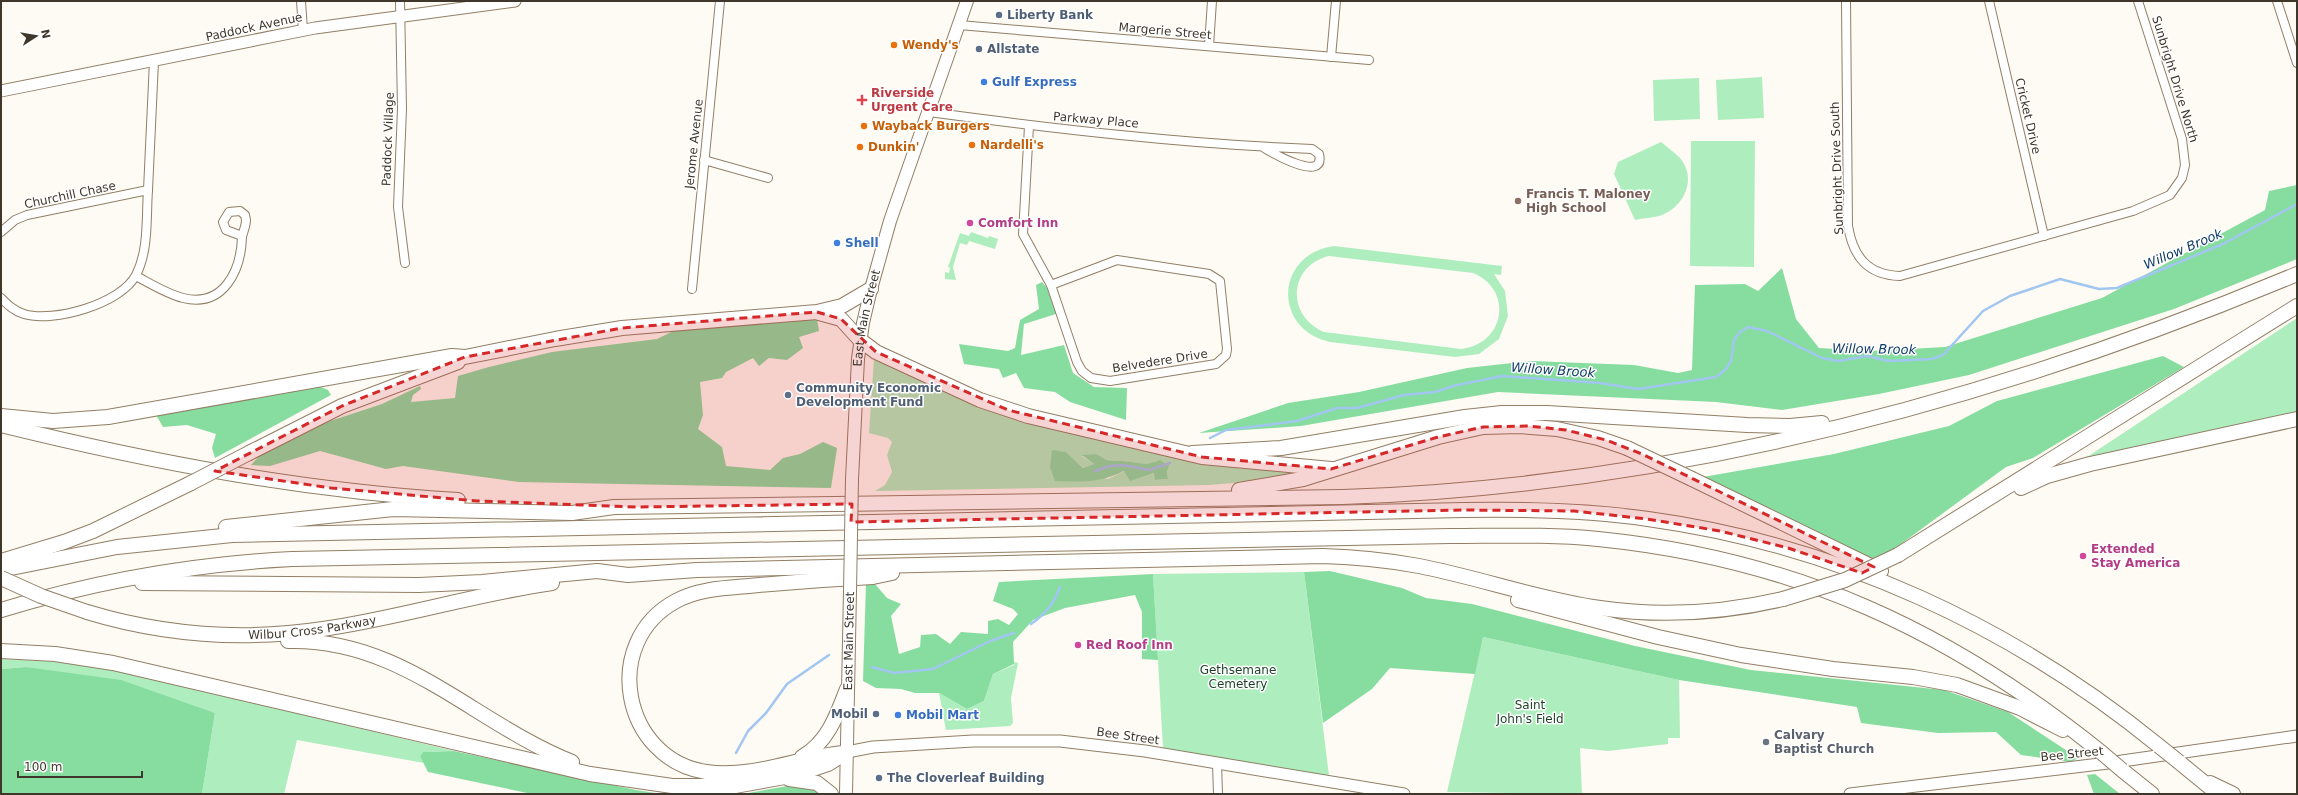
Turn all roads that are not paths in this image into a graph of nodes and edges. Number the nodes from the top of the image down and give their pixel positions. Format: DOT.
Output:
graph roads {
  1 [pos="301,1"];
  2 [pos="400,1"];
  3 [pos="515,1"];
  4 [pos="720,1"];
  5 [pos="967,1"];
  6 [pos="1212,1"];
  7 [pos="1336,1"];
  8 [pos="1846,1"];
  9 [pos="1989,1"];
  10 [pos="2138,1"];
  11 [pos="2277,1"];
  12 [pos="494,2"];
  13 [pos="402,16"];
  14 [pos="959,25"];
  15 [pos="303,30"];
  16 [pos="1209,46"];
  17 [pos="1331,57"];
  18 [pos="1369,60"];
  19 [pos="154,61"];
  20 [pos="2297,63"];
  21 [pos="1,91"];
  22 [pos="929,112"];
  23 [pos="1029,126"];
  24 [pos="1263,147"];
  25 [pos="704,160"];
  26 [pos="768,178"];
  27 [pos="148,190"];
  28 [pos="1,232"];
  29 [pos="242,236"];
  30 [pos="2044,236"];
  31 [pos="406,263"];
  32 [pos="2297,274"];
  33 [pos="136,276"];
  34 [pos="1051,285"];
  35 [pos="692,289"];
  36 [pos="871,289"];
  37 [pos="1,298"];
  38 [pos="2297,306"];
  39 [pos="817,312"];
  40 [pos="860,340"];
  41 [pos="465,357"];
  42 [pos="1,416"];
  43 [pos="1878,417"];
  44 [pos="2297,420"];
  45 [pos="1,425"];
  46 [pos="1192,454"];
  47 [pos="1332,468"];
  48 [pos="1170,498"];
  49 [pos="614,507"];
  50 [pos="1975,509"];
  51 [pos="142,543"];
  52 [pos="1,561"];
  53 [pos="909,566"];
  54 [pos="1420,566"];
  55 [pos="1,570"];
  56 [pos="628,574"];
  57 [pos="1,578"];
  58 [pos="62,593"];
  59 [pos="1,610"];
  60 [pos="1973,622"];
  61 [pos="250,635"];
  62 [pos="1,651"];
  63 [pos="847,689"];
  64 [pos="2297,736"];
  65 [pos="2082,738"];
  66 [pos="846,752"];
  67 [pos="793,762"];
  68 [pos="1217,763"];
  69 [pos="606,775"];
  70 [pos="777,780"];
  71 [pos="2202,781"];
  72 [pos="1882,792"];
  73 [pos="831,794"];
  74 [pos="846,794"];
  75 [pos="1218,794"];
  76 [pos="1404,794"];
  77 [pos="1850,794"];
  78 [pos="2152,794"];
  79 [pos="2218,794"];
  80 [pos="2233,794"];
  1 -- 15 [label="street"];
  2 -- 13 [label="street, Paddock Village"];
  3 -- 12 [label="street, Paddock Avenue"];
  4 -- 25 [label="street, Jerome Avenue"];
  5 -- 14 [label="main road, East Main Street"];
  6 -- 16 [label="street"];
  7 -- 17 [label="street"];
  8 -- 30 [label="street, Sunbright Drive South"];
  9 -- 30 [label="street, Cricket Drive"];
  10 -- 30 [label="street, Sunbright Drive North"];
  11 -- 20 [label="street"];
  12 -- 13 [label="street, Paddock Avenue"];
  13 -- 15 [label="street, Paddock Avenue"];
  13 -- 31 [label="street, Paddock Village"];
  14 -- 16 [label="street, Margerie Street"];
  14 -- 22 [label="main road, East Main Street"];
  15 -- 19 [label="street, Paddock Avenue"];
  16 -- 17 [label="street, Margerie Street"];
  17 -- 18 [label="street, Margerie Street"];
  19 -- 21 [label="street, Paddock Avenue"];
  19 -- 27 [label="street"];
  22 -- 23 [label="street, Parkway Place"];
  22 -- 36 [label="main road, East Main Street"];
  23 -- 24 [label="street, Parkway Place"];
  23 -- 34 [label="street, Belvedere Drive"];
  24 -- 24 [label="street, Parkway Place"];
  25 -- 26 [label="street"];
  25 -- 35 [label="street, Jerome Avenue"];
  27 -- 28 [label="street, Churchill Chase"];
  27 -- 33 [label="street"];
  29 -- 33 [label="street"];
  32 -- 43 [label="highway"];
  33 -- 37 [label="street"];
  34 -- 34 [label="street, Belvedere Drive"];
  36 -- 39 [label="highway"];
  36 -- 40 [label="main road, East Main Street"];
  38 -- 50 [label="highway"];
  39 -- 40 [label="highway"];
  39 -- 41 [label="highway"];
  40 -- 46 [label="highway"];
  40 -- 63 [label="main road, East Main Street, bridge"];
  41 -- 42 [label="highway"];
  41 -- 52 [label="highway, bridge"];
  43 -- 46 [label="highway"];
  43 -- 48 [label="highway"];
  44 -- 50 [label="highway"];
  45 -- 49 [label="highway"];
  46 -- 47 [label="highway"];
  47 -- 48 [label="highway"];
  47 -- 60 [label="highway, bridge"];
  48 -- 49 [label="highway"];
  49 -- 51 [label="highway"];
  50 -- 54 [label="highway, bridge"];
  51 -- 55 [label="highway"];
  51 -- 60 [label="highway"];
  53 -- 54 [label="highway"];
  53 -- 56 [label="highway"];
  53 -- 67 [label="highway"];
  54 -- 65 [label="highway"];
  56 -- 58 [label="highway"];
  56 -- 61 [label="highway, Wilbur Cross Parkway"];
  57 -- 61 [label="highway, Wilbur Cross Parkway, bridge"];
  58 -- 59 [label="highway"];
  58 -- 65 [label="highway"];
  60 -- 71 [label="highway, bridge"];
  61 -- 69 [label="highway"];
  62 -- 69 [label="highway"];
  63 -- 66 [label="main road, East Main Street"];
  63 -- 67 [label="highway"];
  64 -- 72 [label="street, Bee Street"];
  65 -- 78 [label="highway, bridge"];
  66 -- 67 [label="highway"];
  66 -- 68 [label="street, Bee Street"];
  66 -- 70 [label="highway"];
  66 -- 74 [label="main road, East Main Street"];
  68 -- 75 [label="street"];
  68 -- 76 [label="street, Bee Street"];
  69 -- 70 [label="highway"];
  70 -- 73 [label="highway"];
  71 -- 79 [label="highway"];
  71 -- 80 [label="highway"];
  72 -- 77 [label="street, Bee Street"];
}
